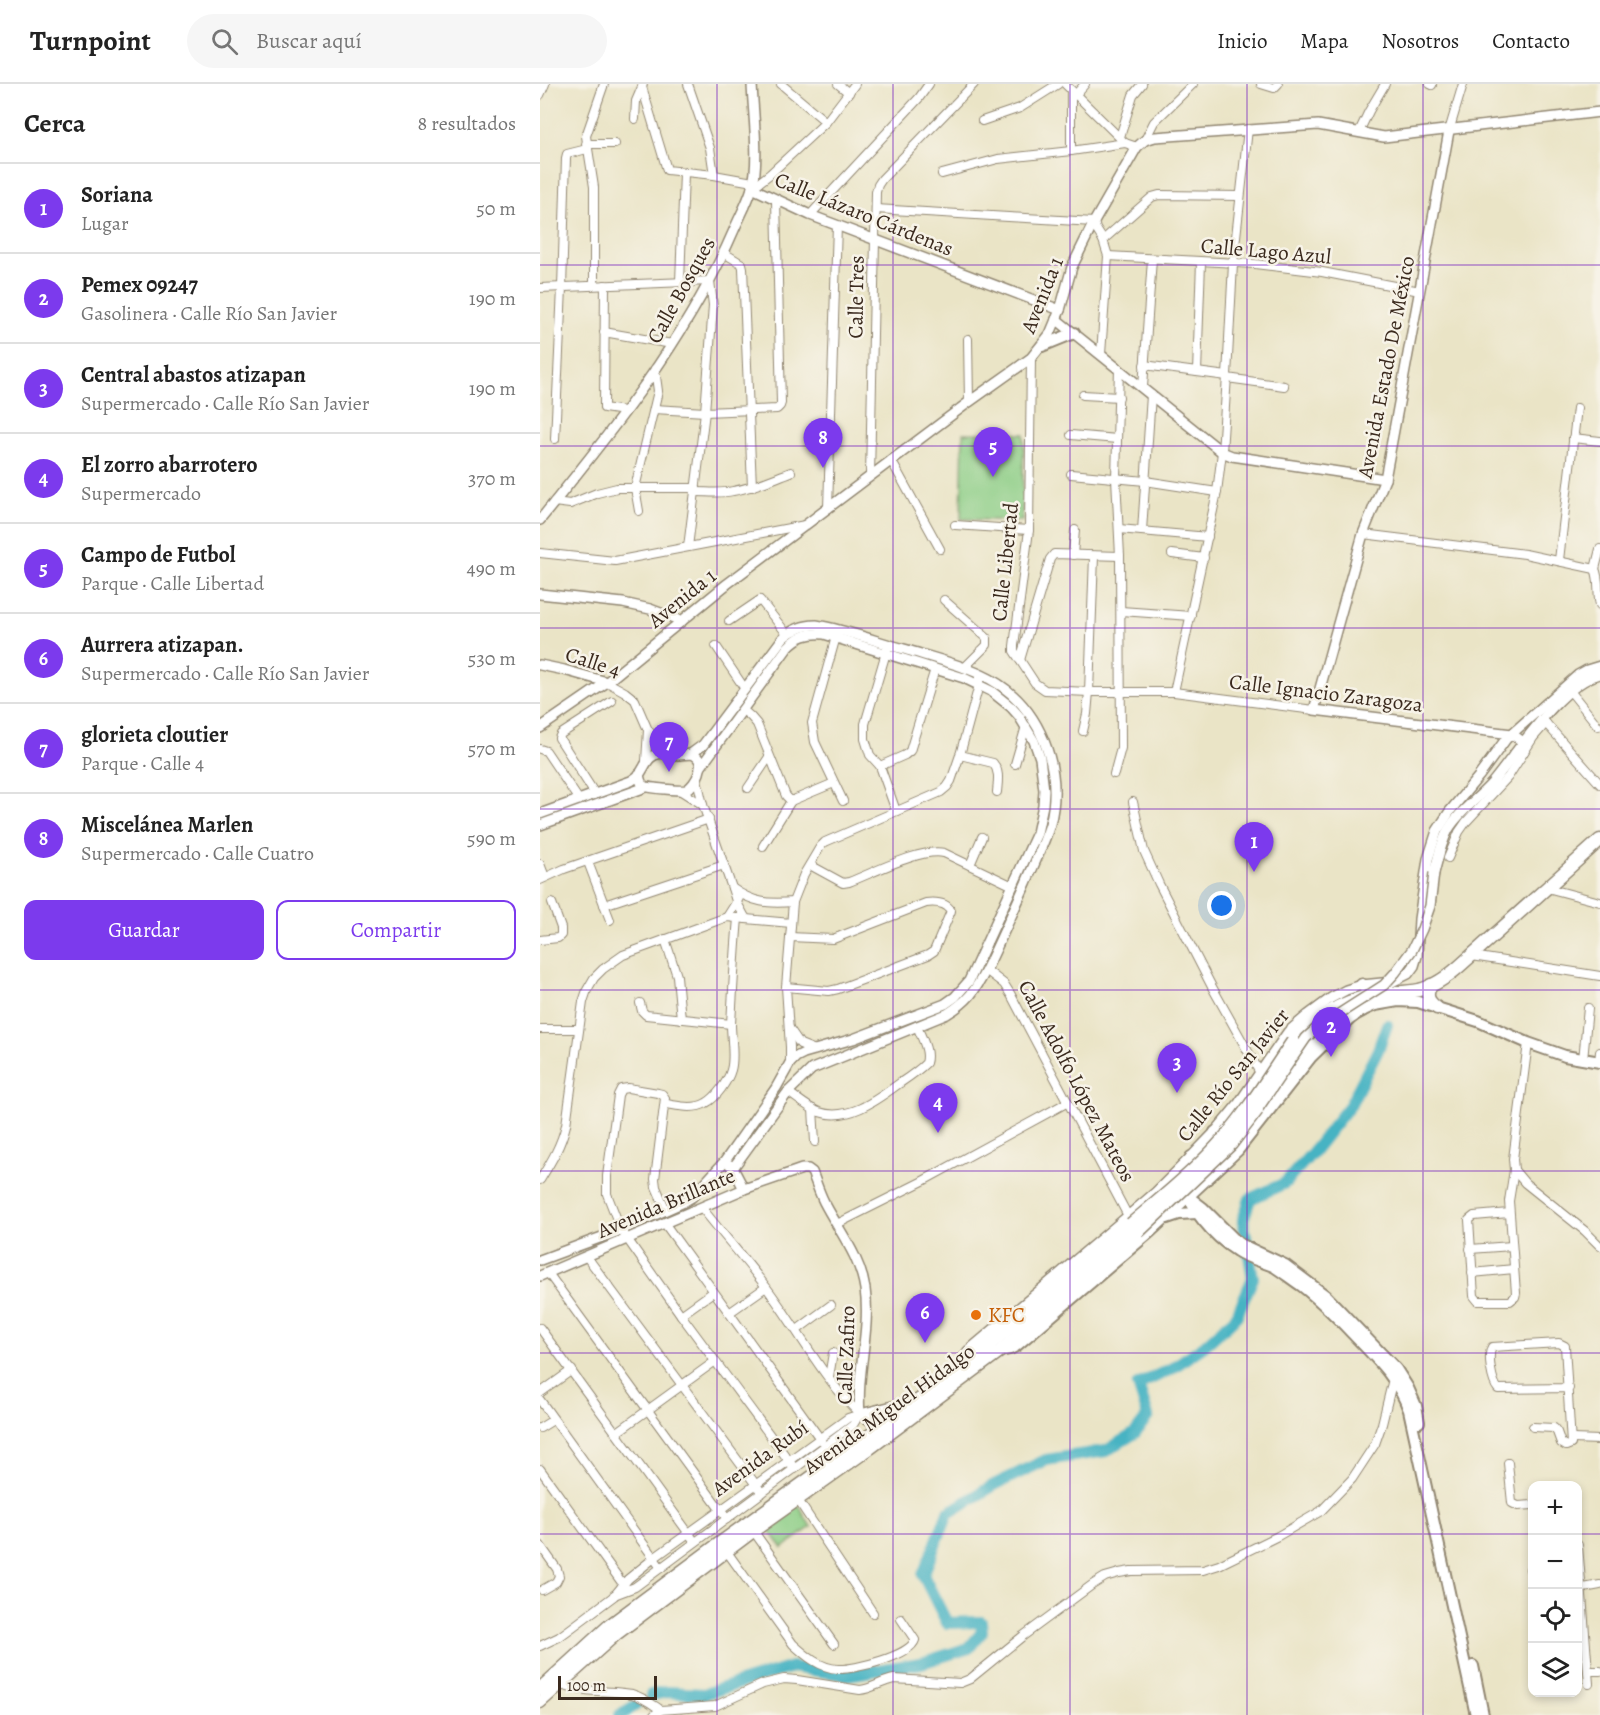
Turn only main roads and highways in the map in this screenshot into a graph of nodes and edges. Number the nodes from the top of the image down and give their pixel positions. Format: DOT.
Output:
graph roads {
  1 [pos="1074,333"];
  2 [pos="1042,346"];
  3 [pos="1600,840"];
  4 [pos="1392,982"];
  5 [pos="1358,986"];
  6 [pos="1431,986"];
  7 [pos="1376,995"];
  8 [pos="1437,1008"];
  9 [pos="1308,1014"];
  10 [pos="1353,1016"];
  11 [pos="1306,1029"];
  12 [pos="1600,1059"];
  13 [pos="1215,1132"];
  14 [pos="1238,1150"];
  15 [pos="1191,1157"];
  16 [pos="1156,1192"];
  17 [pos="1188,1197"];
  18 [pos="1197,1213"];
  19 [pos="1164,1219"];
  20 [pos="1136,1223"];
  21 [pos="1251,1254"];
  22 [pos="1395,1373"];
  23 [pos="885,1430"];
  24 [pos="556,1681"];
  25 [pos="540,1689"];
  26 [pos="540,1702"];
  27 [pos="1476,1715"];
  28 [pos="1484,1715"];
  1 -- 2 [label="main road"];
  3 -- 6 [label="main road, Avenida Miguel Hidalgo"];
  4 -- 7 [label="main road"];
  5 -- 7 [label="main road"];
  6 -- 7 [label="main road, Avenida Miguel Hidalgo"];
  6 -- 8 [label="main road"];
  7 -- 11 [label="main road, Avenida Miguel Hidalgo"];
  8 -- 10 [label="main road"];
  8 -- 12 [label="main road"];
  9 -- 11 [label="main road"];
  10 -- 14 [label="main road"];
  10 -- 20 [label="main road, Avenida Miguel Hidalgo, bridge"];
  11 -- 20 [label="main road, Avenida Miguel Hidalgo, bridge"];
  13 -- 14 [label="main road"];
  14 -- 17 [label="main road"];
  15 -- 17 [label="main road"];
  16 -- 17 [label="main road"];
  17 -- 18 [label="main road"];
  17 -- 19 [label="main road"];
  17 -- 21 [label="main road"];
  18 -- 19 [label="main road"];
  18 -- 21 [label="main road"];
  19 -- 20 [label="main road"];
  20 -- 23 [label="main road, Avenida Miguel Hidalgo"];
  20 -- 23 [label="main road, Avenida Miguel Hidalgo"];
  21 -- 22 [label="main road"];
  22 -- 27 [label="main road"];
  22 -- 28 [label="main road"];
  23 -- 24 [label="main road, Avenida Miguel Hidalgo"];
  24 -- 25 [label="main road, Avenida Miguel Hidalgo"];
  24 -- 26 [label="main road, Avenida Miguel Hidalgo"];
}
